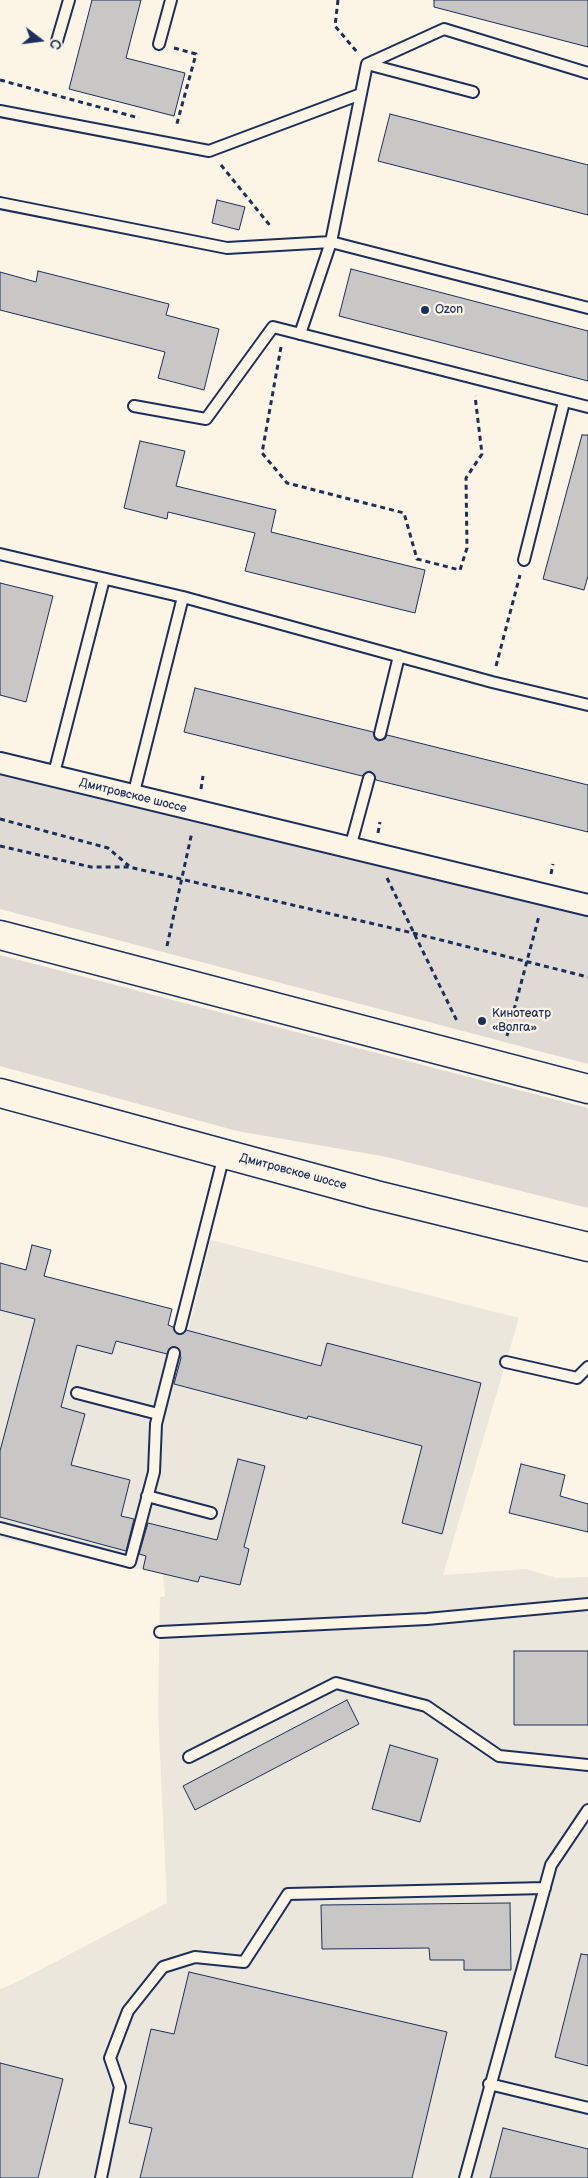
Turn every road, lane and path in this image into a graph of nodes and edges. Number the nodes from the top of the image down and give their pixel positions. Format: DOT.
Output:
graph roads {
  1 [pos="69,0"];
  2 [pos="171,0"];
  3 [pos="338,0"];
  4 [pos="57,42"];
  5 [pos="159,44"];
  6 [pos="367,64"];
  7 [pos="588,72"];
  8 [pos="0,80"];
  9 [pos="473,92"];
  10 [pos="362,94"];
  11 [pos="0,111"];
  12 [pos="148,120"];
  13 [pos="166,125"];
  14 [pos="176,128"];
  15 [pos="172,143"];
  16 [pos="209,151"];
  17 [pos="0,203"];
  18 [pos="332,242"];
  19 [pos="286,245"];
  20 [pos="588,308"];
  21 [pos="284,330"];
  22 [pos="300,334"];
  23 [pos="473,378"];
  24 [pos="564,402"];
  25 [pos="134,406"];
  26 [pos="588,407"];
  27 [pos="0,554"];
  28 [pos="524,560"];
  29 [pos="104,579"];
  30 [pos="183,597"];
  31 [pos="398,656"];
  32 [pos="492,682"];
  33 [pos="588,704"];
  34 [pos="380,734"];
  35 [pos="0,763"];
  36 [pos="53,776"];
  37 [pos="204,776"];
  38 [pos="369,778"];
  39 [pos="133,796"];
  40 [pos="196,811"];
  41 [pos="0,819"];
  42 [pos="380,822"];
  43 [pos="0,846"];
  44 [pos="350,848"];
  45 [pos="374,852"];
  46 [pos="553,864"];
  47 [pos="129,867"];
  48 [pos="182,879"];
  49 [pos="545,895"];
  50 [pos="588,905"];
  51 [pos="413,933"];
  52 [pos="0,935"];
  53 [pos="167,946"];
  54 [pos="527,962"];
  55 [pos="588,977"];
  56 [pos="457,1021"];
  57 [pos="507,1036"];
  58 [pos="588,1088"];
  59 [pos="0,1093"];
  60 [pos="225,1154"];
  61 [pos="588,1247"];
  62 [pos="180,1328"];
  63 [pos="174,1353"];
  64 [pos="506,1362"];
  65 [pos="588,1367"];
  66 [pos="77,1393"];
  67 [pos="158,1414"];
  68 [pos="147,1496"];
  69 [pos="211,1513"];
  70 [pos="0,1528"];
  71 [pos="588,1604"];
  72 [pos="160,1632"];
  73 [pos="189,1757"];
  74 [pos="588,1765"];
  75 [pos="588,1810"];
  76 [pos="544,1888"];
  77 [pos="490,2084"];
  78 [pos="588,2108"];
  79 [pos="100,2178"];
  80 [pos="465,2178"];
  1 -- 4 [label="lane"];
  2 -- 5 [label="lane"];
  3 -- 6 [label="path"];
  5 -- 14 [label="path"];
  6 -- 7 [label="lane"];
  6 -- 9 [label="lane"];
  6 -- 10 [label="lane"];
  8 -- 12 [label="path"];
  10 -- 16 [label="lane"];
  10 -- 18 [label="lane"];
  11 -- 15 [label="lane"];
  13 -- 14 [label="path"];
  14 -- 15 [label="path"];
  15 -- 16 [label="lane"];
  16 -- 19 [label="path"];
  17 -- 19 [label="lane"];
  18 -- 19 [label="lane"];
  18 -- 20 [label="lane"];
  18 -- 22 [label="lane"];
  21 -- 22 [label="lane"];
  21 -- 23 [label="path"];
  21 -- 25 [label="lane"];
  22 -- 23 [label="lane"];
  23 -- 24 [label="lane"];
  24 -- 26 [label="lane"];
  24 -- 28 [label="lane"];
  27 -- 29 [label="lane"];
  28 -- 32 [label="path"];
  29 -- 30 [label="lane"];
  29 -- 36 [label="lane"];
  30 -- 31 [label="lane"];
  30 -- 39 [label="lane"];
  31 -- 32 [label="lane"];
  31 -- 34 [label="lane"];
  32 -- 33 [label="lane"];
  35 -- 36 [label="street, Дмитровское шоссе"];
  36 -- 39 [label="street, Дмитровское шоссе"];
  37 -- 40 [label="path"];
  38 -- 44 [label="lane"];
  39 -- 40 [label="street, Дмитровское шоссе"];
  40 -- 44 [label="street, Дмитровское шоссе"];
  40 -- 48 [label="path"];
  41 -- 47 [label="path"];
  42 -- 45 [label="path"];
  43 -- 47 [label="path"];
  44 -- 45 [label="street, Дмитровское шоссе"];
  45 -- 49 [label="street, Дмитровское шоссе"];
  45 -- 51 [label="path"];
  46 -- 49 [label="path"];
  47 -- 48 [label="path"];
  48 -- 51 [label="path"];
  48 -- 53 [label="path"];
  49 -- 50 [label="street, Дмитровское шоссе"];
  49 -- 54 [label="path"];
  51 -- 54 [label="path"];
  51 -- 56 [label="path"];
  52 -- 58 [label="main road"];
  54 -- 55 [label="path"];
  54 -- 57 [label="path"];
  59 -- 60 [label="main road, Дмитровское шоссе"];
  60 -- 61 [label="main road, Дмитровское шоссе"];
  60 -- 62 [label="lane"];
  63 -- 67 [label="lane"];
  64 -- 65 [label="lane"];
  66 -- 67 [label="lane"];
  67 -- 68 [label="lane"];
  68 -- 69 [label="lane"];
  68 -- 70 [label="lane"];
  71 -- 72 [label="lane"];
  73 -- 74 [label="lane"];
  75 -- 76 [label="lane"];
  76 -- 77 [label="lane"];
  76 -- 79 [label="lane"];
  77 -- 78 [label="lane"];
  77 -- 80 [label="lane"];
}
